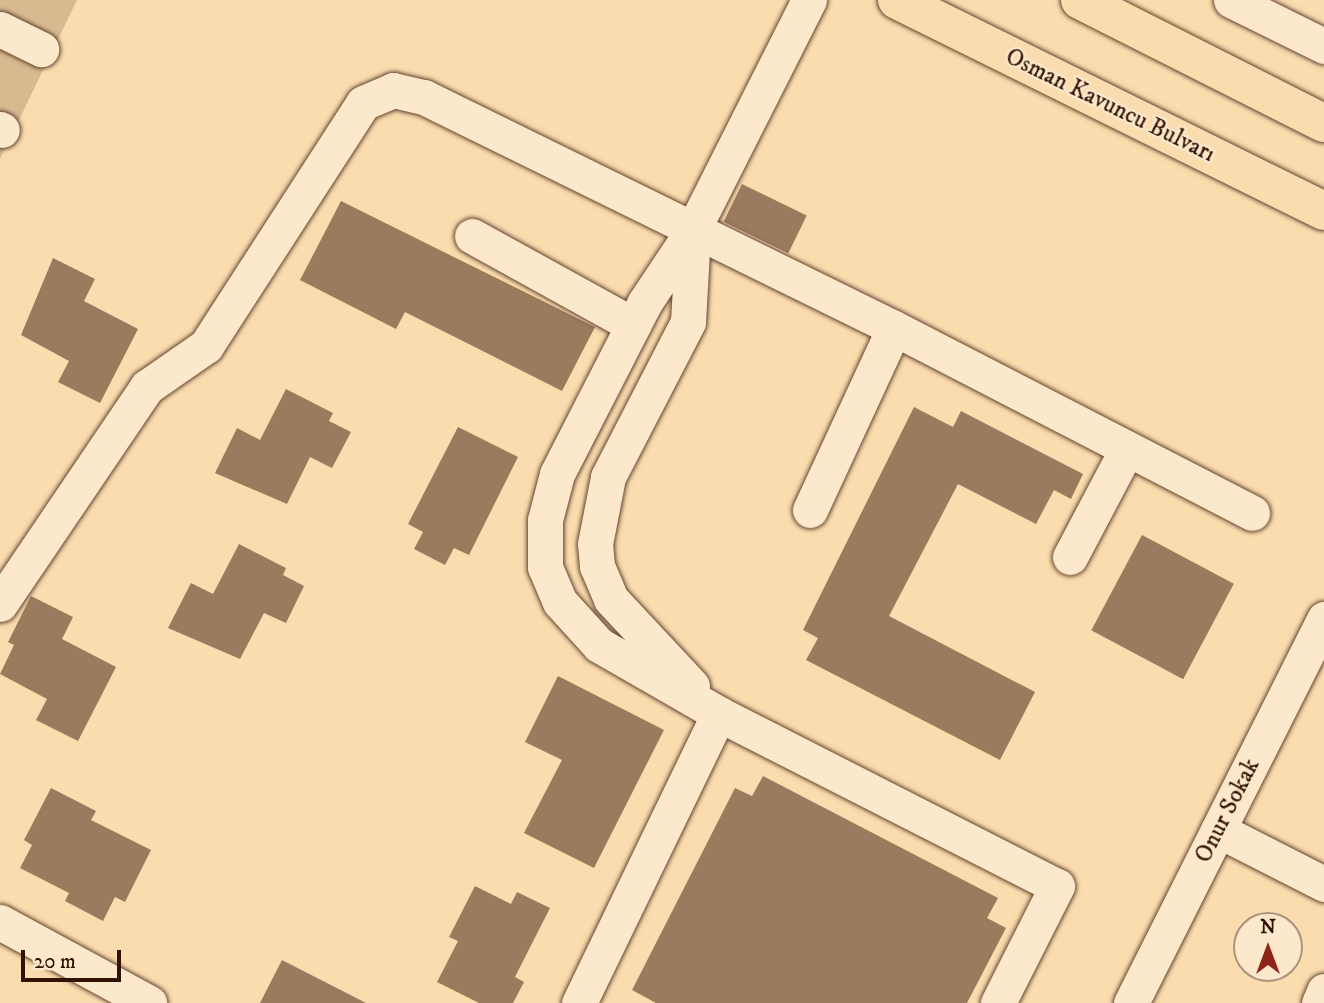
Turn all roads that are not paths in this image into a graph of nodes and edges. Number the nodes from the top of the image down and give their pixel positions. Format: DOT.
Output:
graph roads {
  1 [pos="809,0"];
  2 [pos="897,0"];
  3 [pos="1080,0"];
  4 [pos="1231,0"];
  5 [pos="0,29"];
  6 [pos="1324,46"];
  7 [pos="41,49"];
  8 [pos="1324,123"];
  9 [pos="1324,211"];
  10 [pos="693,230"];
  11 [pos="472,236"];
  12 [pos="633,325"];
  13 [pos="894,328"];
  14 [pos="1127,449"];
  15 [pos="810,510"];
  16 [pos="1252,513"];
  17 [pos="1070,557"];
  18 [pos="0,604"];
  19 [pos="1324,619"];
  20 [pos="719,714"];
  21 [pos="1218,830"];
  22 [pos="1324,884"];
  23 [pos="0,922"];
  24 [pos="1324,992"];
  25 [pos="149,1003"];
  26 [pos="579,1003"];
  27 [pos="998,1003"];
  28 [pos="1131,1003"];
  29 [pos="1319,1003"];
  1 -- 10 [label="street"];
  2 -- 9 [label="highway, Osman Kavuncu Bulvarı"];
  3 -- 8 [label="highway"];
  4 -- 6 [label="street"];
  5 -- 7 [label="street"];
  10 -- 12 [label="street"];
  10 -- 13 [label="street"];
  10 -- 18 [label="street"];
  10 -- 20 [label="street"];
  11 -- 12 [label="street"];
  12 -- 20 [label="street"];
  13 -- 14 [label="street"];
  13 -- 15 [label="street"];
  14 -- 16 [label="street"];
  14 -- 17 [label="street"];
  19 -- 21 [label="street, Onur Sokak"];
  20 -- 26 [label="street"];
  20 -- 27 [label="street"];
  21 -- 22 [label="street"];
  21 -- 28 [label="street, Onur Sokak"];
  23 -- 25 [label="street"];
  24 -- 29 [label="street"];
}
